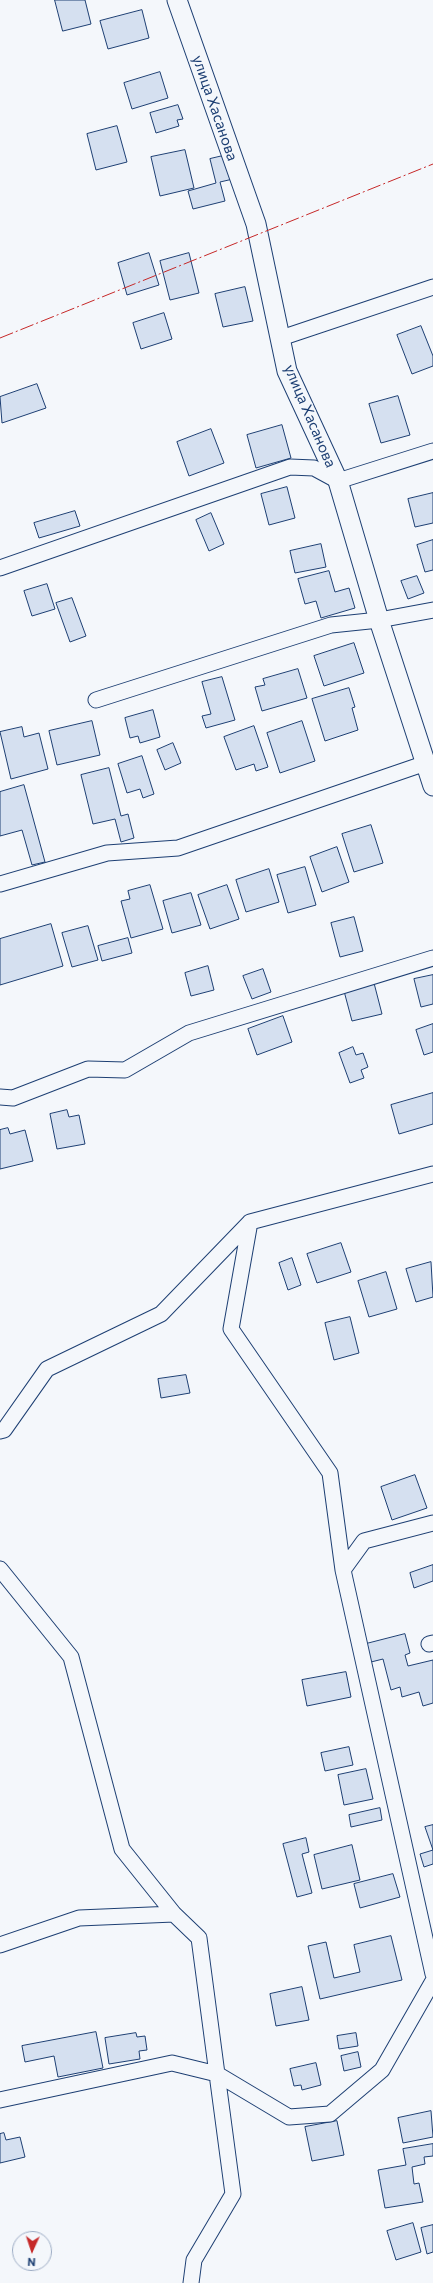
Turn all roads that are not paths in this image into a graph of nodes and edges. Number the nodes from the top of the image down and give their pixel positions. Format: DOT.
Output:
graph roads {
  1 [pos="177,0"];
  2 [pos="433,287"];
  3 [pos="281,338"];
  4 [pos="433,451"];
  5 [pos="338,481"];
  6 [pos="0,568"];
  7 [pos="433,610"];
  8 [pos="379,620"];
  9 [pos="96,700"];
  10 [pos="426,763"];
  11 [pos="433,786"];
  12 [pos="0,884"];
  13 [pos="433,958"];
  14 [pos="0,1097"];
  15 [pos="433,1174"];
  16 [pos="250,1222"];
  17 [pos="0,1431"];
  18 [pos="433,1523"];
  19 [pos="0,1569"];
  20 [pos="343,1570"];
  21 [pos="174,1914"];
  22 [pos="0,1945"];
  23 [pos="433,1974"];
  24 [pos="433,1981"];
  25 [pos="218,2074"];
  26 [pos="0,2100"];
  27 [pos="191,2283"];
  1 -- 3 [label="street, улица Хасанова"];
  2 -- 3 [label="street"];
  3 -- 5 [label="street, улица Хасанова"];
  4 -- 5 [label="street"];
  5 -- 6 [label="street"];
  5 -- 8 [label="street, улица Хасанова"];
  7 -- 8 [label="street"];
  8 -- 9 [label="street"];
  8 -- 10 [label="street, улица Хасанова"];
  10 -- 11 [label="street, улица Хасанова"];
  10 -- 12 [label="street"];
  13 -- 14 [label="street"];
  15 -- 16 [label="street"];
  16 -- 17 [label="street"];
  16 -- 20 [label="street"];
  18 -- 20 [label="street"];
  19 -- 21 [label="street"];
  20 -- 23 [label="street"];
  21 -- 22 [label="street"];
  21 -- 25 [label="street"];
  24 -- 25 [label="street"];
  25 -- 26 [label="street"];
  25 -- 27 [label="street"];
}
